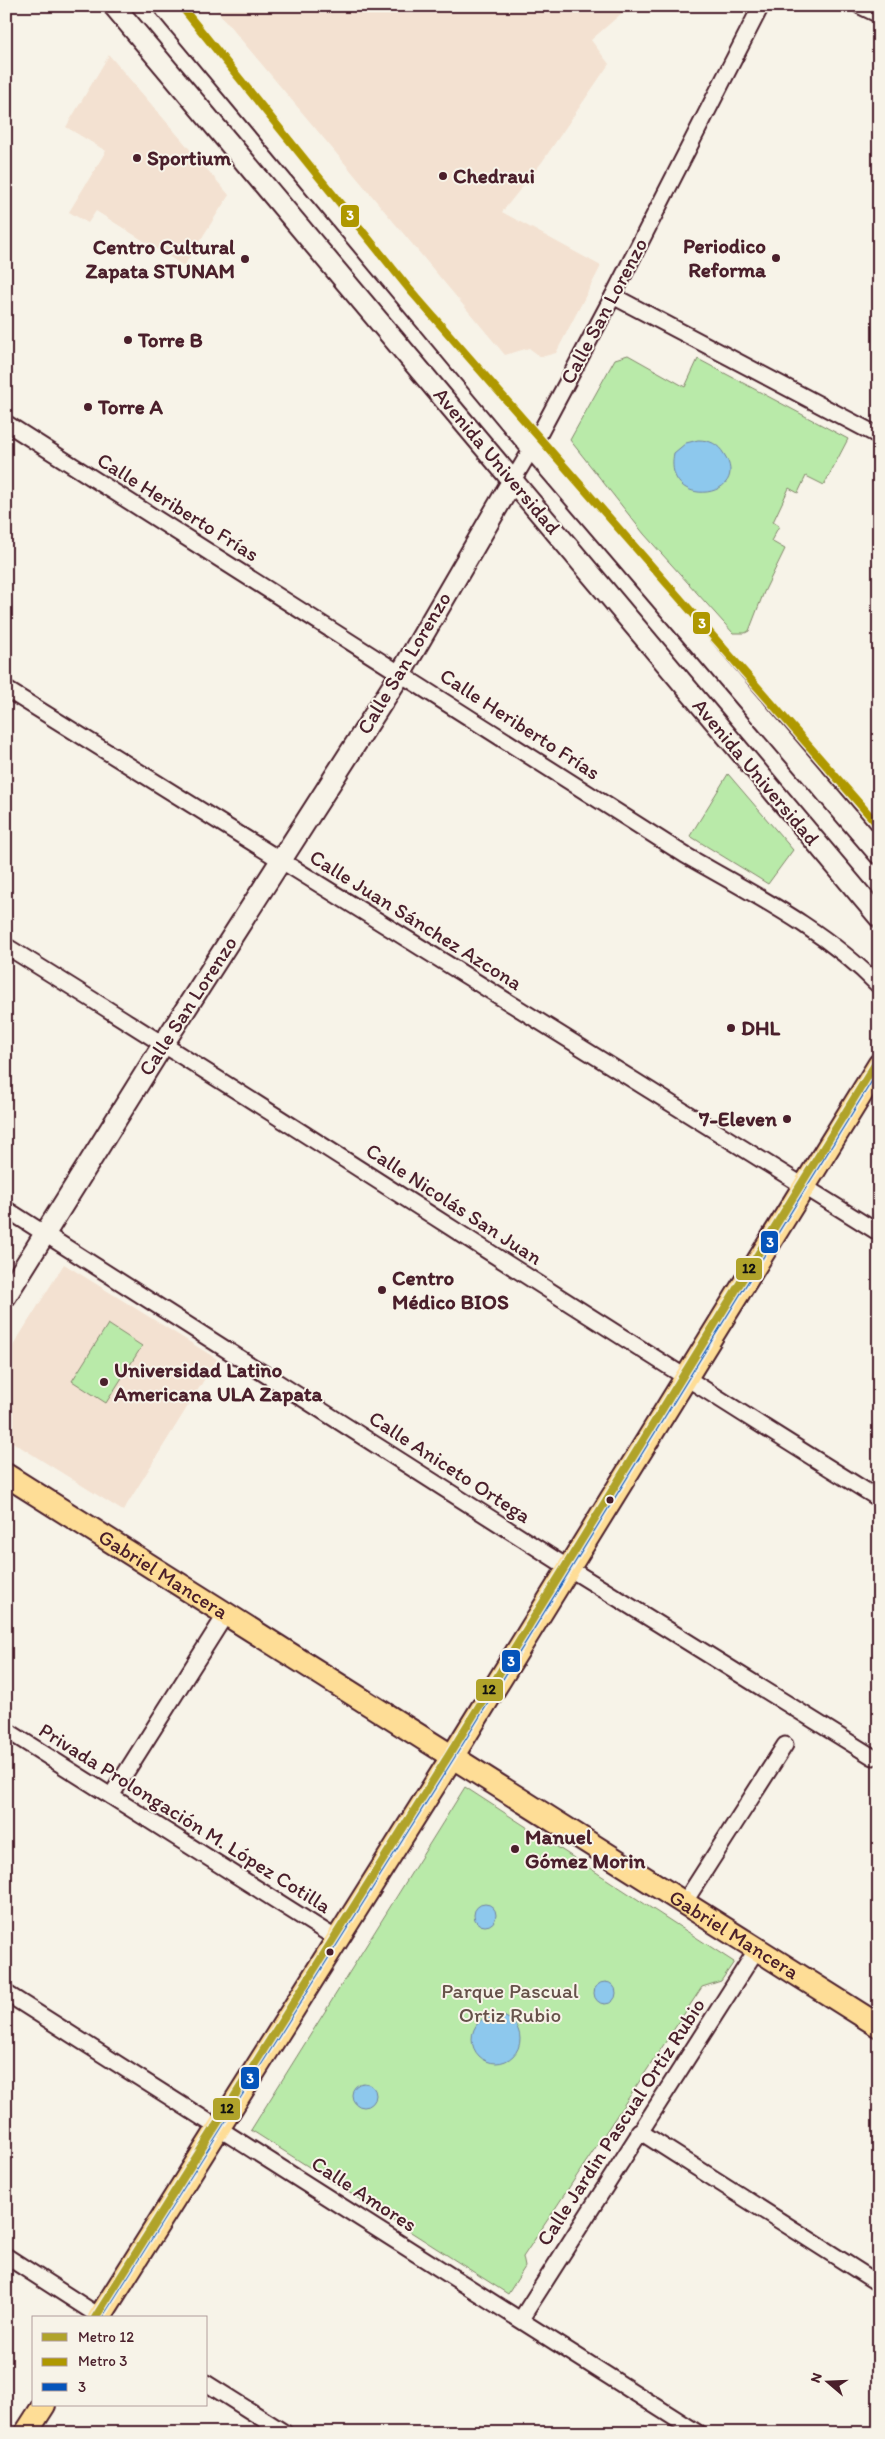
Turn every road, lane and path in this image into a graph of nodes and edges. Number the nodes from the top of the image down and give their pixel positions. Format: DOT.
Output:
graph roads {
  1 [pos="114,6"];
  2 [pos="164,6"];
  3 [pos="761,6"];
  4 [pos="860,6"];
  5 [pos="879,15"];
  6 [pos="613,296"];
  7 [pos="6,423"];
  8 [pos="879,436"];
  9 [pos="532,448"];
  10 [pos="513,480"];
  11 [pos="401,673"];
  12 [pos="6,689"];
  13 [pos="879,854"];
  14 [pos="281,862"];
  15 [pos="879,917"];
  16 [pos="6,946"];
  17 [pos="879,986"];
  18 [pos="164,1043"];
  19 [pos="879,1065"];
  20 [pos="803,1186"];
  21 [pos="6,1209"];
  22 [pos="45,1233"];
  23 [pos="879,1233"];
  24 [pos="6,1296"];
  25 [pos="685,1378"];
  26 [pos="6,1475"];
  27 [pos="879,1498"];
  28 [pos="567,1567"];
  29 [pos="226,1614"];
  30 [pos="11,1733"];
  31 [pos="786,1745"];
  32 [pos="452,1757"];
  33 [pos="873,1757"];
  34 [pos="111,1796"];
  35 [pos="684,1903"];
  36 [pos="337,1940"];
  37 [pos="757,1949"];
  38 [pos="6,1993"];
  39 [pos="879,2026"];
  40 [pos="219,2127"];
  41 [pos="639,2131"];
  42 [pos="6,2256"];
  43 [pos="879,2284"];
  44 [pos="98,2316"];
  45 [pos="101,2316"];
  46 [pos="521,2318"];
  47 [pos="208,2384"];
  48 [pos="43,2406"];
  49 [pos="26,2433"];
  50 [pos="285,2433"];
  51 [pos="698,2433"];
  1 -- 10 [label="main road, Avenida Universidad"];
  2 -- 9 [label="main road, Avenida Universidad"];
  3 -- 6 [label="street, Calle San Lorenzo"];
  4 -- 5 [label="street"];
  6 -- 8 [label="street"];
  6 -- 9 [label="street, Calle San Lorenzo"];
  7 -- 11 [label="street, Calle Heriberto Frías"];
  9 -- 10 [label="street, Calle San Lorenzo"];
  9 -- 13 [label="main road, Avenida Universidad"];
  10 -- 11 [label="main road, Calle San Lorenzo"];
  10 -- 15 [label="main road, Avenida Universidad"];
  11 -- 14 [label="main road, Calle San Lorenzo"];
  11 -- 17 [label="street, Calle Heriberto Frías"];
  12 -- 14 [label="street, Calle Juan Sánchez Azcona"];
  14 -- 18 [label="main road, Calle San Lorenzo"];
  14 -- 20 [label="street, Calle Juan Sánchez Azcona"];
  16 -- 18 [label="street, Calle Nicolás San Juan"];
  18 -- 22 [label="main road, Calle San Lorenzo"];
  18 -- 25 [label="street, Calle Nicolás San Juan"];
  19 -- 20 [label="main road"];
  20 -- 23 [label="street, Calle Juan Sánchez Azcona"];
  20 -- 25 [label="main road"];
  21 -- 22 [label="street, Calle Aniceto Ortega"];
  22 -- 24 [label="main road, Calle San Lorenzo"];
  22 -- 28 [label="street, Calle Aniceto Ortega"];
  25 -- 27 [label="street, Calle Nicolás San Juan"];
  25 -- 28 [label="main road"];
  26 -- 29 [label="main road, Gabriel Mancera"];
  28 -- 32 [label="main road"];
  28 -- 33 [label="street, Calle Aniceto Ortega"];
  29 -- 32 [label="main road, Gabriel Mancera"];
  29 -- 34 [label="street"];
  30 -- 34 [label="street, Privada Prolongación M. López Cotilla"];
  31 -- 35 [label="street"];
  32 -- 35 [label="main road, Gabriel Mancera"];
  32 -- 36 [label="main road"];
  34 -- 36 [label="street, Privada Prolongación M. López Cotilla"];
  35 -- 37 [label="main road, Gabriel Mancera"];
  36 -- 40 [label="main road"];
  37 -- 39 [label="main road, Gabriel Mancera"];
  37 -- 41 [label="street, Calle Jardin Pascual Ortiz Rubio"];
  38 -- 40 [label="street, Calle Amores"];
  40 -- 45 [label="main road"];
  40 -- 46 [label="street, Calle Amores"];
  41 -- 43 [label="street"];
  41 -- 46 [label="street, Calle Jardin Pascual Ortiz Rubio"];
  42 -- 44 [label="street"];
  46 -- 51 [label="street, Calle Amores"];
  47 -- 50 [label="street"];
  48 -- 49 [label="main road"];
}
